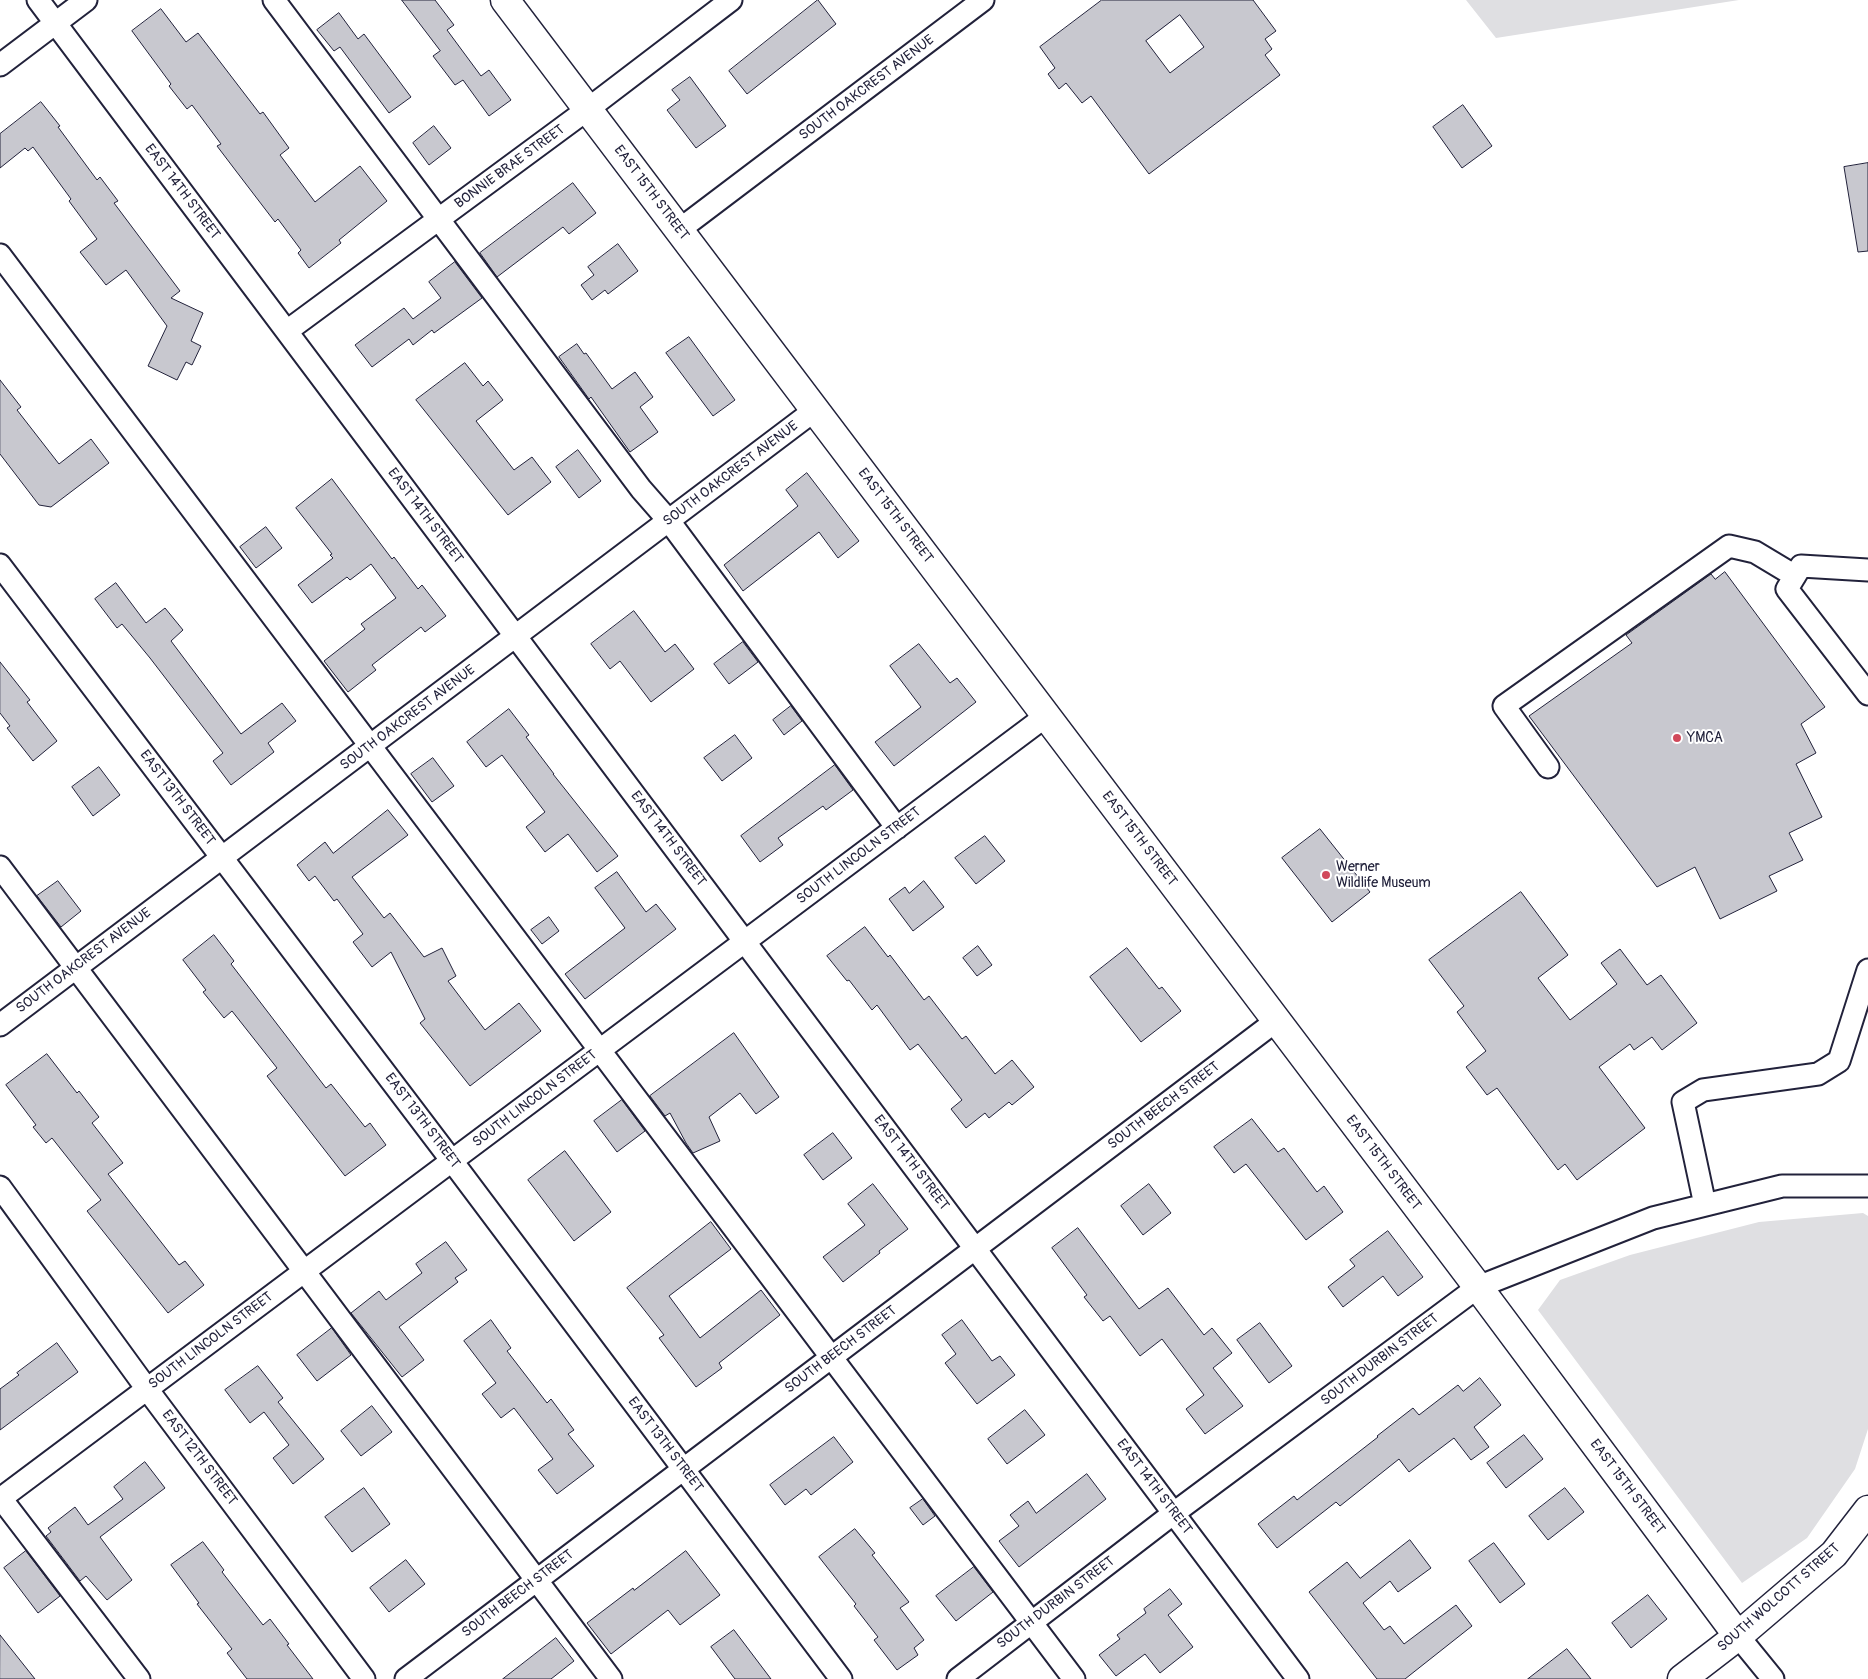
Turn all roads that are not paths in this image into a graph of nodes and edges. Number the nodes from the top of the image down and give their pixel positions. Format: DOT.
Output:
graph roads {
  1 [pos="38,0"];
  2 [pos="86,0"];
  3 [pos="274,0"];
  4 [pos="506,0"];
  5 [pos="731,0"];
  6 [pos="982,0"];
  7 [pos="55,23"];
  8 [pos="0,65"];
  9 [pos="588,109"];
  10 [pos="439,219"];
  11 [pos="679,230"];
  12 [pos="0,255"];
  13 [pos="287,331"];
  14 [pos="816,410"];
  15 [pos="669,521"];
  16 [pos="0,565"];
  17 [pos="1868,572"];
  18 [pos="1795,576"];
  19 [pos="516,636"];
  20 [pos="1868,694"];
  21 [pos="1046,716"];
  22 [pos="370,746"];
  23 [pos="1548,766"];
  24 [pos="897,828"];
  25 [pos="222,857"];
  26 [pos="0,867"];
  27 [pos="745,942"];
  28 [pos="76,968"];
  29 [pos="1868,970"];
  30 [pos="1276,1021"];
  31 [pos="0,1025"];
  32 [pos="600,1050"];
  33 [pos="452,1161"];
  34 [pos="1868,1186"];
  35 [pos="0,1187"];
  36 [pos="1704,1205"];
  37 [pos="975,1248"];
  38 [pos="304,1271"];
  39 [pos="1478,1287"];
  40 [pos="831,1357"];
  41 [pos="147,1389"];
  42 [pos="683,1469"];
  43 [pos="0,1498"];
  44 [pos="1868,1510"];
  45 [pos="1174,1513"];
  46 [pos="537,1580"];
  47 [pos="1031,1622"];
  48 [pos="1738,1636"];
  49 [pos="139,1679"];
  50 [pos="364,1679"];
  51 [pos="406,1679"];
  52 [pos="612,1679"];
  53 [pos="841,1679"];
  54 [pos="958,1679"];
  55 [pos="1074,1679"];
  56 [pos="1298,1679"];
  57 [pos="1682,1679"];
  58 [pos="1773,1679"];
  1 -- 7 [label="street, EAST 14TH STREET"];
  2 -- 7 [label="street"];
  3 -- 10 [label="street"];
  4 -- 9 [label="main road, EAST 15TH STREET"];
  5 -- 9 [label="street, BONNIE BRAE STREET"];
  6 -- 11 [label="street, SOUTH OAKCREST AVENUE"];
  7 -- 8 [label="street"];
  7 -- 13 [label="street, EAST 14TH STREET"];
  9 -- 10 [label="street, BONNIE BRAE STREET"];
  9 -- 11 [label="main road, EAST 15TH STREET"];
  10 -- 13 [label="street, BONNIE BRAE STREET"];
  10 -- 15 [label="street"];
  11 -- 14 [label="main road, EAST 15TH STREET"];
  12 -- 22 [label="street"];
  13 -- 19 [label="street, EAST 14TH STREET"];
  14 -- 15 [label="street, SOUTH OAKCREST AVENUE"];
  14 -- 21 [label="main road, EAST 15TH STREET"];
  15 -- 19 [label="street, SOUTH OAKCREST AVENUE"];
  15 -- 24 [label="street"];
  16 -- 25 [label="street, EAST 13TH STREET"];
  17 -- 18 [label="street"];
  18 -- 20 [label="street"];
  18 -- 23 [label="street"];
  19 -- 22 [label="street, SOUTH OAKCREST AVENUE"];
  19 -- 27 [label="street, EAST 14TH STREET"];
  21 -- 24 [label="street, SOUTH LINCOLN STREET"];
  21 -- 30 [label="main road, EAST 15TH STREET"];
  22 -- 25 [label="street, SOUTH OAKCREST AVENUE"];
  22 -- 32 [label="street"];
  24 -- 27 [label="street, SOUTH LINCOLN STREET"];
  25 -- 28 [label="street, SOUTH OAKCREST AVENUE"];
  25 -- 33 [label="street, EAST 13TH STREET"];
  26 -- 28 [label="street"];
  27 -- 32 [label="street, SOUTH LINCOLN STREET"];
  27 -- 37 [label="street, EAST 14TH STREET"];
  28 -- 31 [label="street, SOUTH OAKCREST AVENUE"];
  28 -- 38 [label="street"];
  29 -- 36 [label="street"];
  30 -- 37 [label="street, SOUTH BEECH STREET"];
  30 -- 39 [label="main road, EAST 15TH STREET"];
  32 -- 33 [label="street, SOUTH LINCOLN STREET"];
  32 -- 40 [label="street"];
  33 -- 38 [label="street, SOUTH LINCOLN STREET"];
  33 -- 42 [label="street, EAST 13TH STREET"];
  34 -- 36 [label="street, SOUTH DURBIN STREET"];
  35 -- 41 [label="street, EAST 12TH STREET"];
  36 -- 39 [label="street, SOUTH DURBIN STREET"];
  37 -- 40 [label="street, SOUTH BEECH STREET"];
  37 -- 45 [label="street, EAST 14TH STREET"];
  38 -- 41 [label="street, SOUTH LINCOLN STREET"];
  38 -- 46 [label="street"];
  39 -- 45 [label="street, SOUTH DURBIN STREET"];
  39 -- 48 [label="main road, EAST 15TH STREET"];
  40 -- 42 [label="street, SOUTH BEECH STREET"];
  40 -- 47 [label="street"];
  41 -- 43 [label="street, SOUTH LINCOLN STREET"];
  41 -- 50 [label="street, EAST 12TH STREET"];
  42 -- 46 [label="street, SOUTH BEECH STREET"];
  42 -- 53 [label="street, EAST 13TH STREET"];
  43 -- 49 [label="street"];
  44 -- 48 [label="main road, SOUTH WOLCOTT STREET"];
  45 -- 47 [label="street, SOUTH DURBIN STREET"];
  45 -- 56 [label="street, EAST 14TH STREET"];
  46 -- 51 [label="street, SOUTH BEECH STREET"];
  46 -- 52 [label="street"];
  47 -- 54 [label="street, SOUTH DURBIN STREET"];
  47 -- 55 [label="street"];
  48 -- 57 [label="main road, SOUTH WOLCOTT STREET"];
  48 -- 58 [label="street, EAST 15TH STREET"];
}
